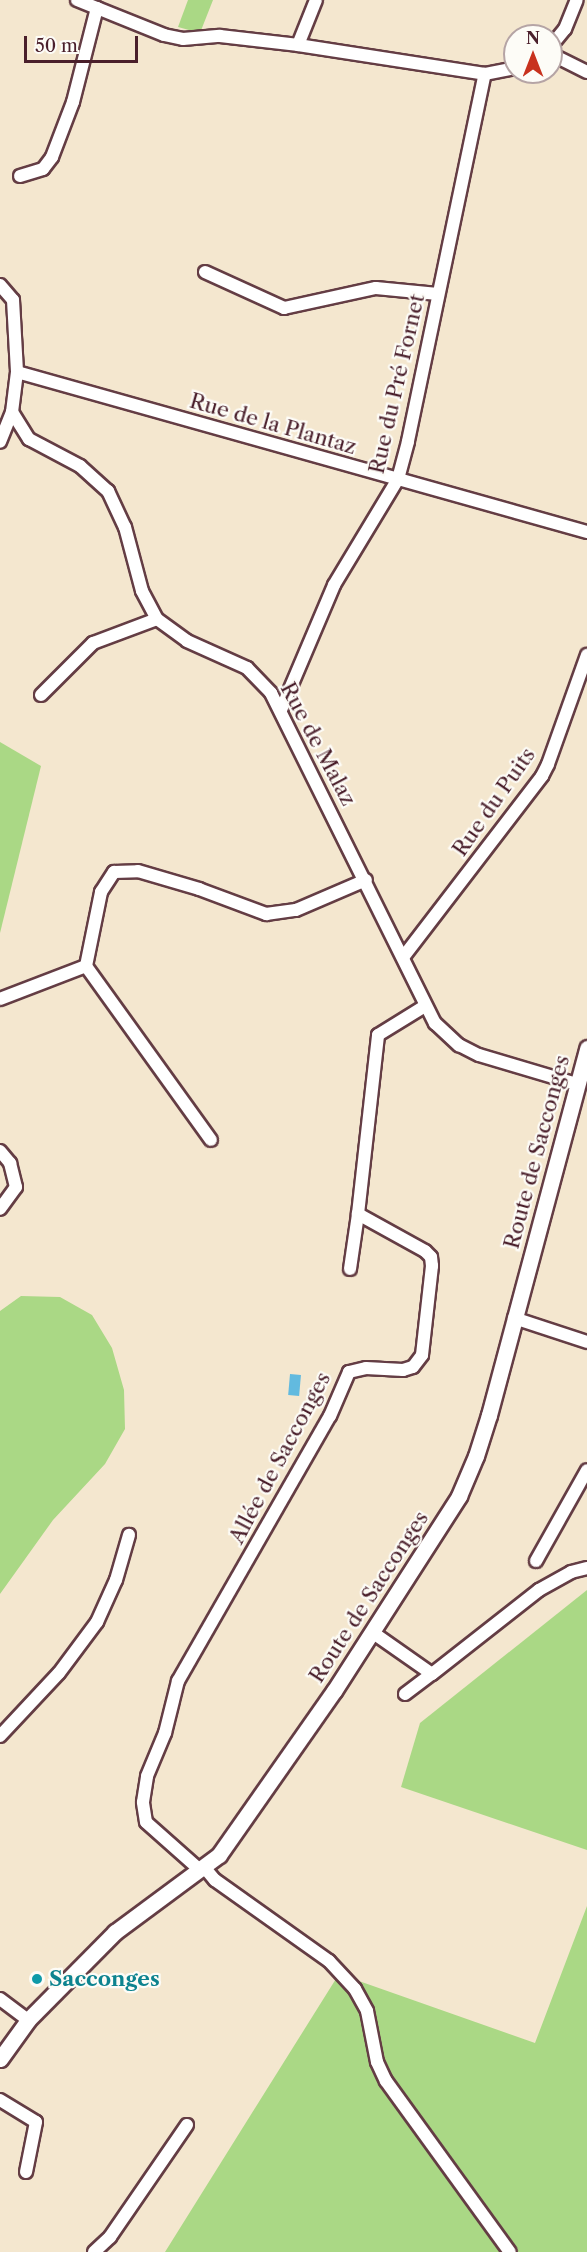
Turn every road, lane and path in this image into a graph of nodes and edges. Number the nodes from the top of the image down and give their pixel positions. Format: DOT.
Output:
graph roads {
  1 [pos="77,0"];
  2 [pos="316,0"];
  3 [pos="577,0"];
  4 [pos="97,8"];
  5 [pos="563,30"];
  6 [pos="298,45"];
  7 [pos="563,60"];
  8 [pos="503,70"];
  9 [pos="587,72"];
  10 [pos="485,74"];
  11 [pos="20,176"];
  12 [pos="205,272"];
  13 [pos="0,285"];
  14 [pos="438,294"];
  15 [pos="17,372"];
  16 [pos="12,412"];
  17 [pos="0,442"];
  18 [pos="398,479"];
  19 [pos="587,532"];
  20 [pos="157,619"];
  21 [pos="587,655"];
  22 [pos="41,694"];
  23 [pos="281,710"];
  24 [pos="366,880"];
  25 [pos="404,956"];
  26 [pos="86,966"];
  27 [pos="0,999"];
  28 [pos="425,1005"];
  29 [pos="587,1048"];
  30 [pos="576,1084"];
  31 [pos="211,1140"];
  32 [pos="0,1151"];
  33 [pos="0,1209"];
  34 [pos="358,1214"];
  35 [pos="350,1269"];
  36 [pos="514,1318"];
  37 [pos="587,1342"];
  38 [pos="587,1470"];
  39 [pos="129,1535"];
  40 [pos="536,1561"];
  41 [pos="587,1568"];
  42 [pos="372,1632"];
  43 [pos="432,1674"];
  44 [pos="405,1694"];
  45 [pos="0,1736"];
  46 [pos="202,1869"];
  47 [pos="0,1999"];
  48 [pos="27,2020"];
  49 [pos="0,2059"];
  50 [pos="0,2100"];
  51 [pos="187,2125"];
  52 [pos="26,2172"];
  53 [pos="94,2252"];
  54 [pos="510,2252"];
  1 -- 4 [label="street"];
  2 -- 6 [label="street"];
  3 -- 5 [label="street"];
  4 -- 6 [label="street"];
  4 -- 11 [label="street"];
  6 -- 10 [label="street"];
  7 -- 9 [label="street"];
  8 -- 10 [label="street"];
  10 -- 14 [label="street, Rue du Pré Fornet"];
  12 -- 14 [label="street"];
  13 -- 15 [label="street"];
  14 -- 18 [label="street, Rue du Pré Fornet"];
  15 -- 16 [label="street"];
  15 -- 18 [label="street, Rue de la Plantaz"];
  16 -- 17 [label="street"];
  16 -- 20 [label="street, Rue de Malaz"];
  18 -- 19 [label="street, Rue de la Plantaz"];
  18 -- 23 [label="street, Rue du Pré Fornet"];
  20 -- 22 [label="street"];
  20 -- 23 [label="street, Rue de Malaz"];
  21 -- 25 [label="street, Rue du Puits"];
  23 -- 24 [label="street, Rue de Malaz"];
  24 -- 25 [label="street, Rue de Malaz"];
  24 -- 26 [label="street"];
  25 -- 28 [label="street, Rue de Malaz"];
  26 -- 27 [label="street"];
  26 -- 31 [label="street"];
  28 -- 30 [label="street, Rue de Malaz"];
  28 -- 34 [label="street"];
  29 -- 30 [label="street, Route de Sacconges"];
  30 -- 36 [label="street, Route de Sacconges"];
  32 -- 33 [label="street"];
  34 -- 35 [label="street"];
  34 -- 46 [label="street, Allée de Sacconges"];
  36 -- 37 [label="street"];
  36 -- 42 [label="street, Route de Sacconges"];
  38 -- 40 [label="street"];
  39 -- 45 [label="street"];
  41 -- 43 [label="street"];
  42 -- 43 [label="street"];
  42 -- 46 [label="street, Route de Sacconges"];
  43 -- 44 [label="street"];
  46 -- 48 [label="street, Route de Sacconges"];
  46 -- 54 [label="street"];
  47 -- 48 [label="street"];
  48 -- 49 [label="street, Route de Sacconges"];
  50 -- 52 [label="street"];
  51 -- 53 [label="street"];
}
